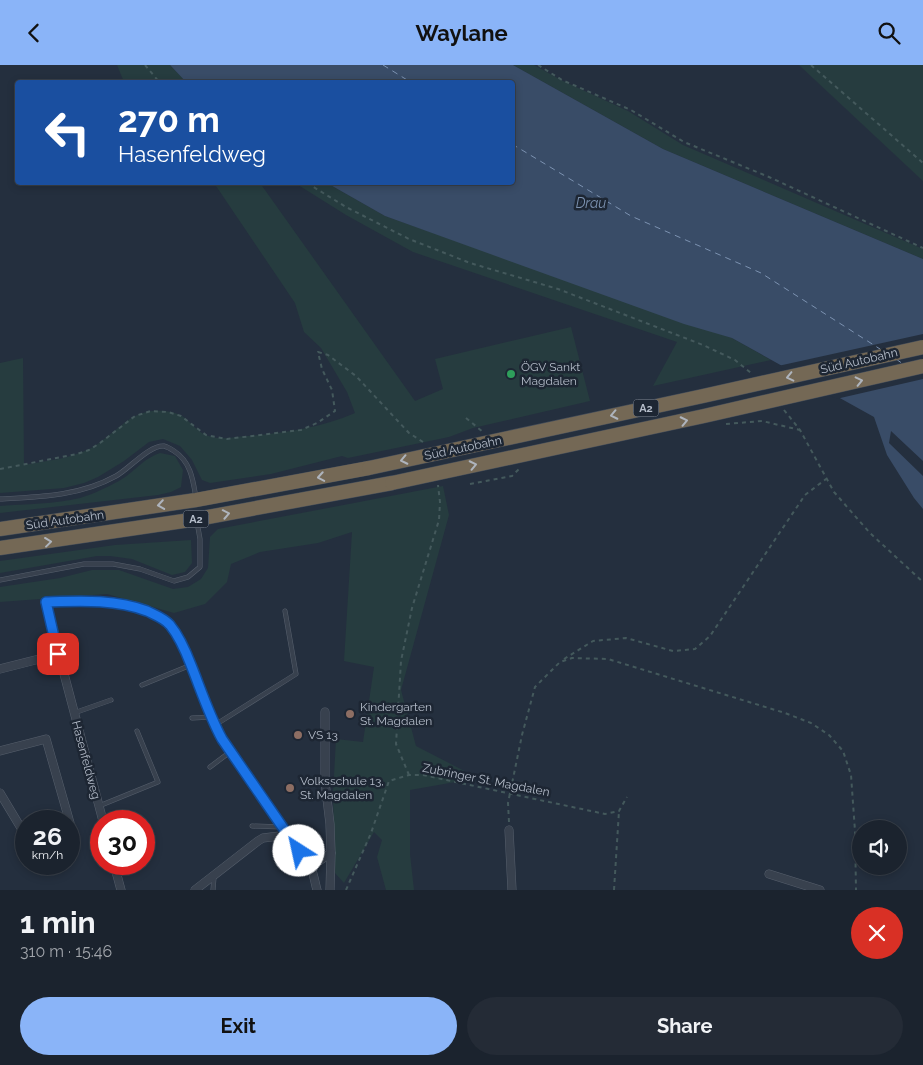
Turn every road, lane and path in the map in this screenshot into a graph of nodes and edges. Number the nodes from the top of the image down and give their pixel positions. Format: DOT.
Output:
graph roads {
  1 [pos="145,65"];
  2 [pos="538,65"];
  3 [pos="811,65"];
  4 [pos="158,80"];
  5 [pos="923,163"];
  6 [pos="310,185"];
  7 [pos="923,248"];
  8 [pos="923,347"];
  9 [pos="923,366"];
  10 [pos="754,375"];
  11 [pos="783,408"];
  12 [pos="522,466"];
  13 [pos="826,479"];
  14 [pos="470,484"];
  15 [pos="0,499"];
  16 [pos="196,499"];
  17 [pos="197,519"];
  18 [pos="0,529"];
  19 [pos="0,548"];
  20 [pos="0,580"];
  21 [pos="923,582"];
  22 [pos="285,611"];
  23 [pos="58,654"];
  24 [pos="560,662"];
  25 [pos="191,665"];
  26 [pos="0,669"];
  27 [pos="142,685"];
  28 [pos="111,700"];
  29 [pos="325,712"];
  30 [pos="74,713"];
  31 [pos="192,718"];
  32 [pos="213,721"];
  33 [pos="137,731"];
  34 [pos="0,751"];
  35 [pos="230,752"];
  36 [pos="210,767"];
  37 [pos="0,793"];
  38 [pos="510,793"];
  39 [pos="627,797"];
  40 [pos="99,806"];
  41 [pos="66,810"];
  42 [pos="100,810"];
  43 [pos="619,811"];
  44 [pos="15,818"];
  45 [pos="252,826"];
  46 [pos="283,827"];
  47 [pos="509,830"];
  48 [pos="288,835"];
  49 [pos="331,853"];
  50 [pos="310,867"];
  51 [pos="769,874"];
  52 [pos="117,875"];
  53 [pos="214,875"];
  54 [pos="121,890"];
  55 [pos="195,890"];
  56 [pos="213,890"];
  57 [pos="317,890"];
  58 [pos="330,890"];
  59 [pos="346,890"];
  60 [pos="512,890"];
  61 [pos="614,890"];
  62 [pos="820,890"];
  63 [pos="856,890"];
  1 -- 4 [label="path"];
  2 -- 7 [label="path"];
  3 -- 5 [label="path"];
  6 -- 10 [label="path"];
  8 -- 16 [label="highway, Süd Autobahn / A2, one-way, bridge"];
  17 -- 9 [label="highway, Süd Autobahn / A2, one-way, bridge"];
  11 -- 13 [label="path"];
  12 -- 14 [label="path"];
  13 -- 21 [label="path"];
  13 -- 24 [label="path"];
  15 -- 16 [label="lane"];
  16 -- 18 [label="highway, Süd Autobahn / A2, one-way"];
  19 -- 17 [label="highway, Süd Autobahn / A2, one-way"];
  17 -- 20 [label="lane"];
  22 -- 32 [label="lane"];
  23 -- 25 [label="street, Hasenfeldweg"];
  23 -- 26 [label="street"];
  23 -- 30 [label="street, Hasenfeldweg"];
  24 -- 38 [label="path"];
  24 -- 63 [label="path"];
  25 -- 27 [label="lane"];
  25 -- 32 [label="street"];
  28 -- 30 [label="lane, Hasenfeldweg"];
  29 -- 49 [label="street"];
  30 -- 40 [label="street, Hasenfeldweg"];
  31 -- 32 [label="lane"];
  32 -- 35 [label="street"];
  33 -- 40 [label="lane, Hasenfeldweg"];
  34 -- 41 [label="street"];
  35 -- 36 [label="lane"];
  35 -- 46 [label="street"];
  37 -- 44 [label="street"];
  38 -- 43 [label="path, Zubringer St. Magdalen"];
  38 -- 47 [label="path"];
  38 -- 59 [label="path, Zubringer St. Magdalen"];
  39 -- 43 [label="path"];
  40 -- 42 [label="street, Hasenfeldweg"];
  43 -- 61 [label="path"];
  45 -- 46 [label="lane"];
  46 -- 48 [label="street"];
  47 -- 60 [label="street"];
  48 -- 50 [label="street"];
  48 -- 53 [label="street"];
  49 -- 50 [label="street"];
  49 -- 58 [label="street"];
  50 -- 57 [label="street"];
  51 -- 62 [label="street"];
  52 -- 54 [label="street"];
  53 -- 55 [label="street"];
  53 -- 56 [label="lane"];
}
